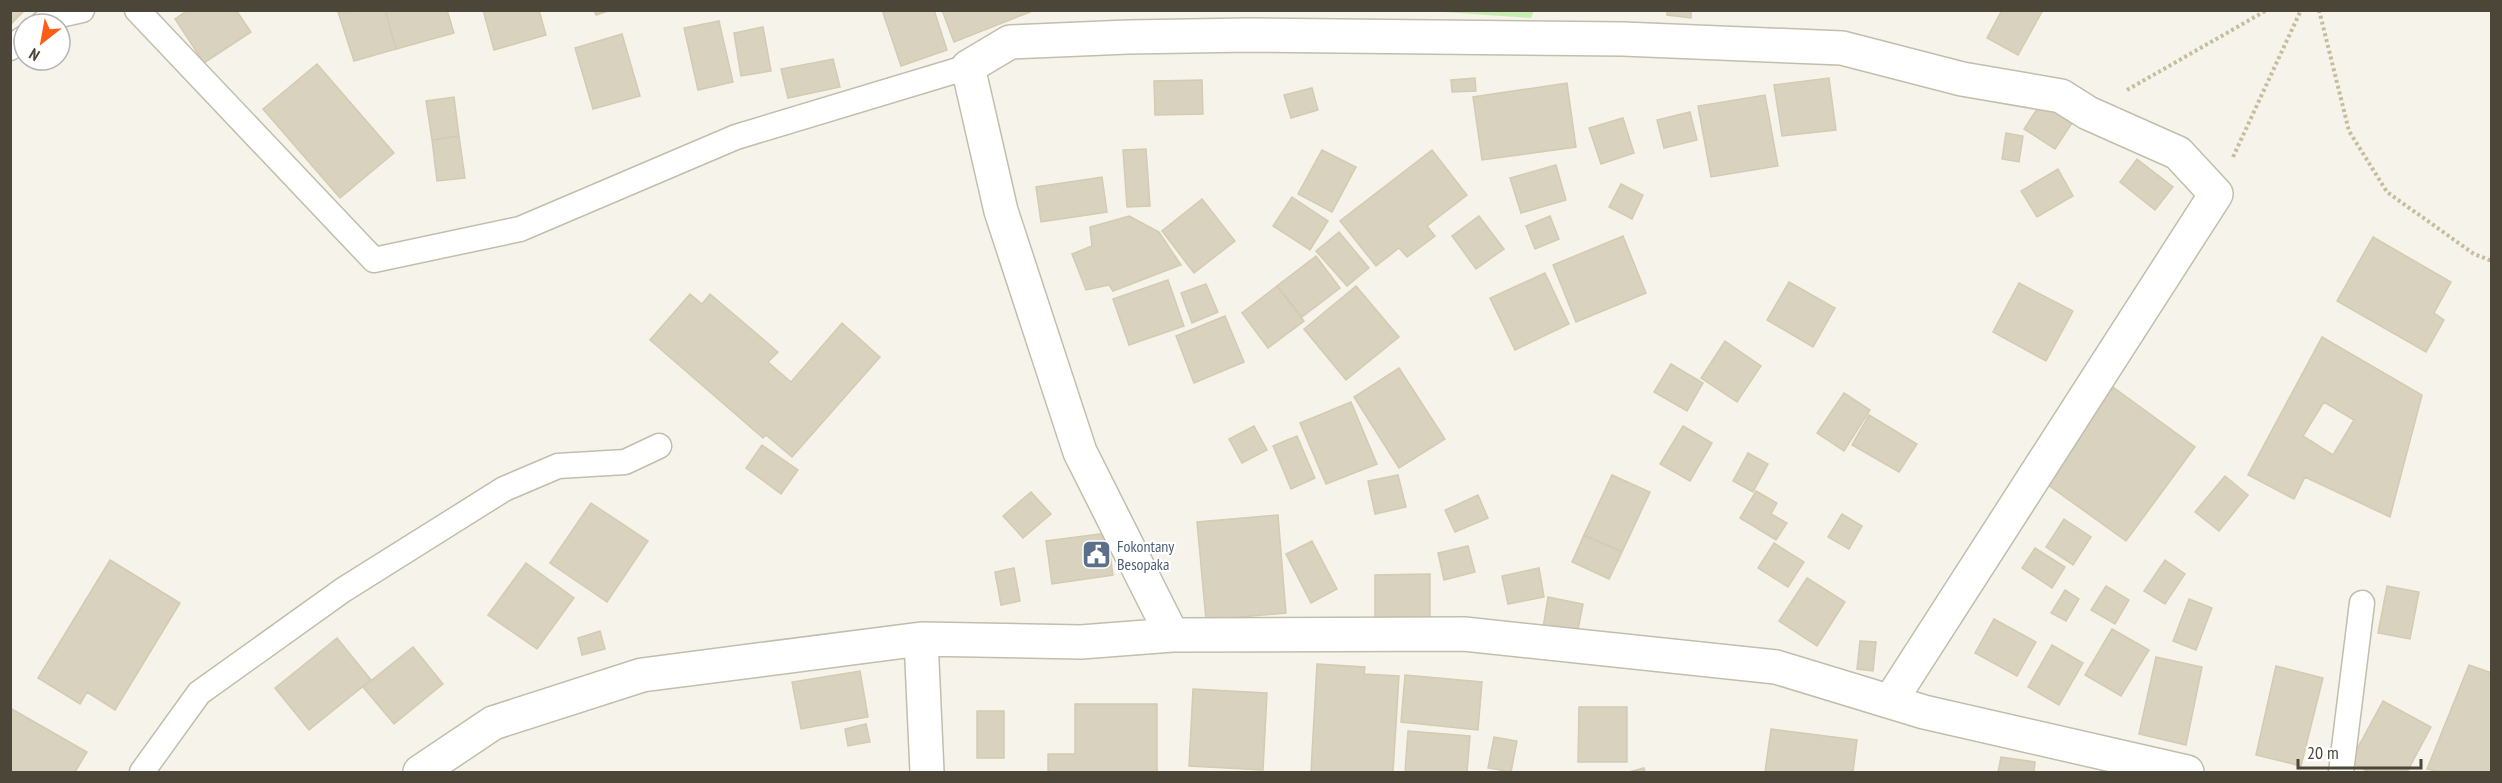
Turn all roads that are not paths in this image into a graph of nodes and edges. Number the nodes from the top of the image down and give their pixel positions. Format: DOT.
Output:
graph roads {
  1 [pos="136,10"];
  2 [pos="968,67"];
  3 [pos="659,446"];
  4 [pos="2362,603"];
  5 [pos="1172,635"];
  6 [pos="921,639"];
  7 [pos="1891,700"];
  8 [pos="142,772"];
  9 [pos="420,772"];
  10 [pos="927,772"];
  11 [pos="2187,772"];
  12 [pos="2341,772"];
  1 -- 2 [label="lane"];
  2 -- 5 [label="street"];
  2 -- 7 [label="street"];
  3 -- 8 [label="lane"];
  4 -- 12 [label="lane"];
  5 -- 6 [label="street"];
  5 -- 7 [label="street"];
  6 -- 9 [label="street"];
  6 -- 10 [label="street"];
  7 -- 11 [label="street"];
}
